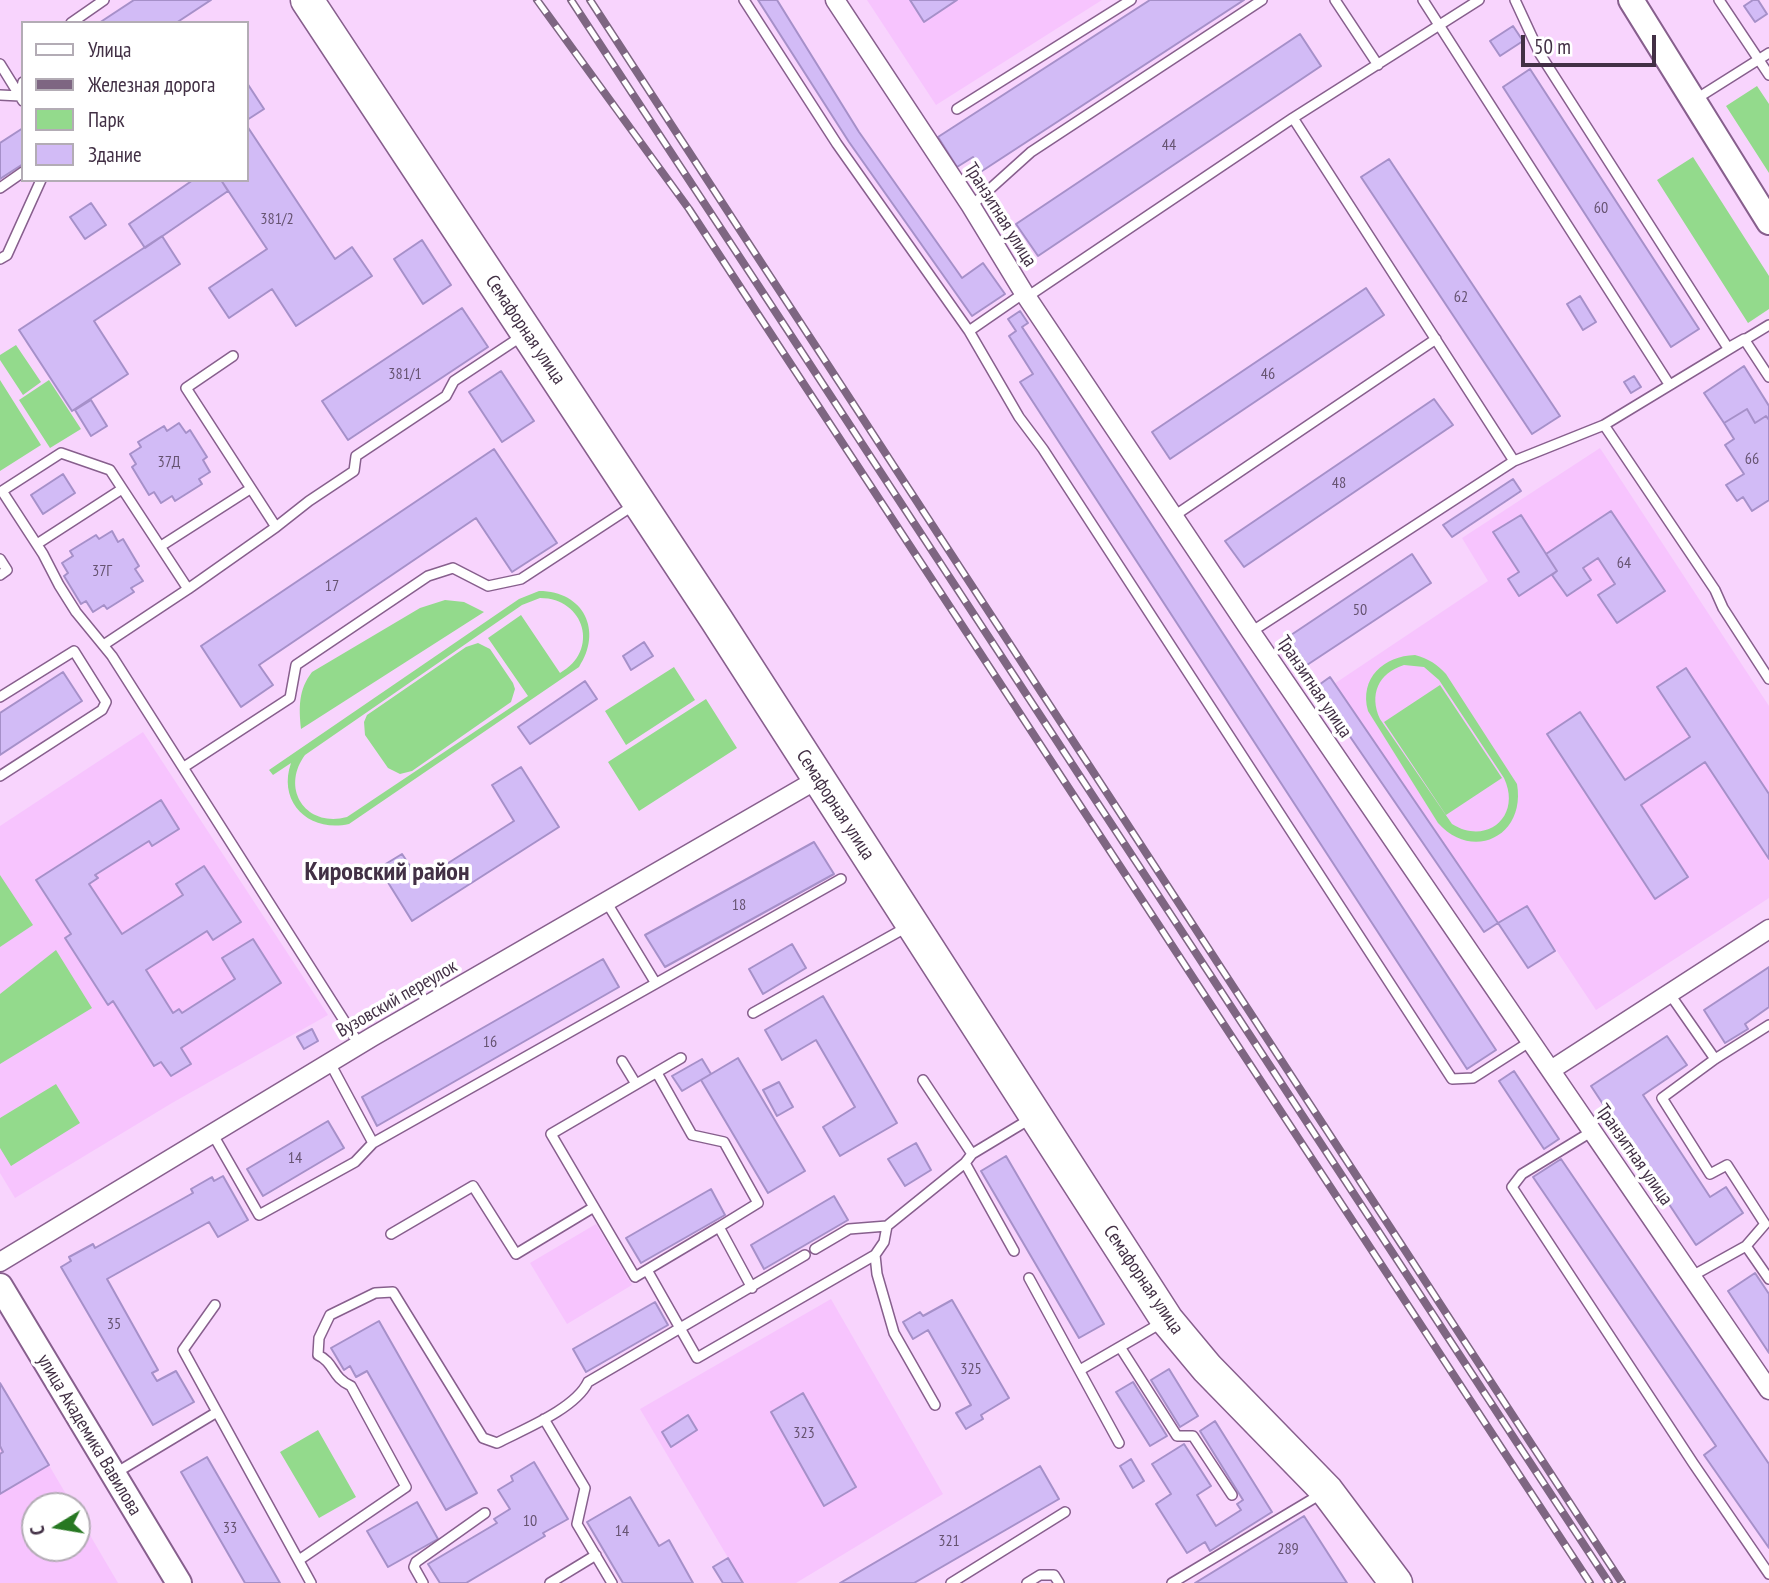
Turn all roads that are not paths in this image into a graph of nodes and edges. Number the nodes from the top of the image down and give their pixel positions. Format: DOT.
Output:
graph roads {
  1 [pos="104,0"];
  2 [pos="307,0"];
  3 [pos="744,0"];
  4 [pos="835,0"];
  5 [pos="1131,0"];
  6 [pos="1262,0"];
  7 [pos="1335,0"];
  8 [pos="1423,0"];
  9 [pos="1479,0"];
  10 [pos="1516,0"];
  11 [pos="1631,0"];
  12 [pos="1719,0"];
  13 [pos="74,21"];
  14 [pos="1439,25"];
  15 [pos="1769,54"];
  16 [pos="1759,60"];
  17 [pos="0,64"];
  18 [pos="1378,65"];
  19 [pos="1769,75"];
  20 [pos="0,95"];
  21 [pos="21,98"];
  22 [pos="1695,100"];
  23 [pos="957,109"];
  24 [pos="1293,118"];
  25 [pos="21,173"];
  26 [pos="40,182"];
  27 [pos="0,188"];
  28 [pos="971,206"];
  29 [pos="1769,222"];
  30 [pos="0,259"];
  31 [pos="1026,295"];
  32 [pos="1769,325"];
  33 [pos="968,331"];
  34 [pos="527,333"];
  35 [pos="1744,339"];
  36 [pos="1436,340"];
  37 [pos="1728,348"];
  38 [pos="233,356"];
  39 [pos="1769,377"];
  40 [pos="1669,384"];
  41 [pos="1604,425"];
  42 [pos="1514,461"];
  43 [pos="122,489"];
  44 [pos="250,489"];
  45 [pos="639,501"];
  46 [pos="1174,516"];
  47 [pos="275,527"];
  48 [pos="37,544"];
  49 [pos="161,546"];
  50 [pos="0,559"];
  51 [pos="0,575"];
  52 [pos="188,589"];
  53 [pos="1251,632"];
  54 [pos="105,645"];
  55 [pos="1769,679"];
  56 [pos="0,697"];
  57 [pos="184,767"];
  58 [pos="0,776"];
  59 [pos="818,779"];
  60 [pos="841,879"];
  61 [pos="607,903"];
  62 [pos="912,924"];
  63 [pos="1769,929"];
  64 [pos="655,982"];
  65 [pos="1670,993"];
  66 [pos="753,1013"];
  67 [pos="1769,1025"];
  68 [pos="1531,1041"];
  69 [pos="359,1044"];
  70 [pos="681,1058"];
  71 [pos="1715,1059"];
  72 [pos="622,1061"];
  73 [pos="330,1063"];
  74 [pos="1551,1070"];
  75 [pos="657,1073"];
  76 [pos="923,1080"];
  77 [pos="636,1084"];
  78 [pos="1036,1116"];
  79 [pos="1591,1132"];
  80 [pos="212,1133"];
  81 [pos="373,1143"];
  82 [pos="972,1154"];
  83 [pos="965,1163"];
  84 [pos="594,1207"];
  85 [pos="887,1226"];
  86 [pos="719,1227"];
  87 [pos="391,1234"];
  88 [pos="1746,1246"];
  89 [pos="815,1249"];
  90 [pos="1014,1251"];
  91 [pos="805,1255"];
  92 [pos="875,1255"];
  93 [pos="0,1262"];
  94 [pos="647,1270"];
  95 [pos="1692,1276"];
  96 [pos="1029,1278"];
  97 [pos="1769,1279"];
  98 [pos="0,1286"];
  99 [pos="751,1288"];
  100 [pos="215,1305"];
  101 [pos="1167,1320"];
  102 [pos="680,1328"];
  103 [pos="1121,1347"];
  104 [pos="1080,1370"];
  105 [pos="1769,1390"];
  106 [pos="935,1405"];
  107 [pos="216,1412"];
  108 [pos="544,1419"];
  109 [pos="1119,1443"];
  110 [pos="113,1475"];
  111 [pos="1327,1491"];
  112 [pos="1231,1495"];
  113 [pos="1065,1512"];
  114 [pos="485,1513"];
  115 [pos="596,1555"];
  116 [pos="299,1560"];
  117 [pos="1769,1574"];
  118 [pos="179,1583"];
  119 [pos="311,1583"];
  120 [pos="423,1583"];
  121 [pos="550,1583"];
  122 [pos="612,1583"];
  123 [pos="951,1583"];
  124 [pos="1027,1583"];
  125 [pos="1059,1583"];
  126 [pos="1172,1583"];
  127 [pos="1396,1583"];
  1 -- 13 [label="lane"];
  2 -- 34 [label="highway, Семафорная улица"];
  3 -- 33 [label="lane"];
  4 -- 28 [label="street, Транзитная улица"];
  5 -- 23 [label="lane"];
  6 -- 28 [label="lane"];
  7 -- 18 [label="lane"];
  8 -- 14 [label="lane"];
  9 -- 14 [label="lane"];
  10 -- 37 [label="lane"];
  11 -- 22 [label="street"];
  12 -- 16 [label="lane"];
  14 -- 18 [label="lane"];
  14 -- 40 [label="lane"];
  15 -- 16 [label="lane"];
  16 -- 19 [label="lane"];
  16 -- 22 [label="lane"];
  17 -- 21 [label="lane"];
  18 -- 24 [label="lane"];
  20 -- 21 [label="lane"];
  22 -- 29 [label="street"];
  24 -- 31 [label="lane"];
  24 -- 36 [label="lane"];
  25 -- 27 [label="lane"];
  26 -- 30 [label="lane"];
  28 -- 31 [label="street, Транзитная улица"];
  31 -- 33 [label="lane"];
  31 -- 46 [label="street, Транзитная улица"];
  32 -- 35 [label="lane"];
  33 -- 68 [label="lane"];
  34 -- 45 [label="highway, Семафорная улица"];
  34 -- 47 [label="lane"];
  35 -- 37 [label="lane"];
  35 -- 39 [label="lane"];
  36 -- 42 [label="lane"];
  36 -- 46 [label="lane"];
  37 -- 40 [label="lane"];
  38 -- 44 [label="lane"];
  40 -- 41 [label="lane"];
  41 -- 42 [label="lane"];
  41 -- 55 [label="lane"];
  42 -- 53 [label="lane"];
  43 -- 48 [label="lane"];
  43 -- 48 [label="lane"];
  43 -- 49 [label="lane"];
  44 -- 47 [label="lane"];
  44 -- 49 [label="lane"];
  45 -- 57 [label="lane"];
  45 -- 59 [label="highway, Семафорная улица"];
  46 -- 53 [label="street, Транзитная улица"];
  47 -- 52 [label="lane"];
  48 -- 54 [label="lane"];
  49 -- 52 [label="lane"];
  50 -- 51 [label="lane"];
  52 -- 54 [label="lane"];
  53 -- 68 [label="street, Транзитная улица"];
  54 -- 57 [label="lane"];
  56 -- 58 [label="lane"];
  57 -- 69 [label="lane"];
  59 -- 61 [label="street, Вузовский переулок"];
  59 -- 62 [label="highway, Семафорная улица"];
  60 -- 64 [label="lane"];
  61 -- 64 [label="lane"];
  61 -- 69 [label="street, Вузовский переулок"];
  62 -- 66 [label="lane"];
  62 -- 78 [label="highway, Семафорная улица"];
  63 -- 65 [label="street"];
  64 -- 81 [label="lane"];
  65 -- 71 [label="lane"];
  65 -- 74 [label="street"];
  67 -- 71 [label="lane"];
  68 -- 74 [label="street, Транзитная улица"];
  69 -- 73 [label="street, Вузовский переулок"];
  70 -- 75 [label="lane"];
  71 -- 88 [label="lane"];
  72 -- 77 [label="lane"];
  73 -- 80 [label="street, Вузовский переулок"];
  73 -- 81 [label="lane"];
  74 -- 79 [label="street, Транзитная улица"];
  75 -- 77 [label="lane"];
  75 -- 86 [label="lane"];
  76 -- 82 [label="lane"];
  77 -- 84 [label="lane"];
  78 -- 82 [label="lane"];
  78 -- 101 [label="highway, Семафорная улица"];
  79 -- 95 [label="street, Транзитная улица"];
  79 -- 117 [label="lane"];
  80 -- 81 [label="lane"];
  80 -- 93 [label="street, Вузовский переулок"];
  82 -- 83 [label="lane"];
  83 -- 85 [label="lane"];
  83 -- 90 [label="lane"];
  84 -- 87 [label="lane"];
  84 -- 94 [label="lane"];
  85 -- 89 [label="lane"];
  85 -- 92 [label="lane"];
  86 -- 94 [label="lane"];
  86 -- 99 [label="lane"];
  88 -- 95 [label="lane"];
  88 -- 97 [label="lane"];
  91 -- 99 [label="lane"];
  92 -- 102 [label="lane"];
  92 -- 106 [label="lane"];
  94 -- 102 [label="lane"];
  95 -- 105 [label="street, Транзитная улица"];
  96 -- 104 [label="lane"];
  98 -- 110 [label="street, улица Академика Вавилова"];
  99 -- 102 [label="lane"];
  100 -- 107 [label="lane"];
  101 -- 103 [label="lane"];
  101 -- 111 [label="highway, Семафорная улица"];
  102 -- 108 [label="lane"];
  103 -- 104 [label="lane"];
  103 -- 112 [label="lane"];
  104 -- 109 [label="lane"];
  107 -- 110 [label="lane"];
  107 -- 116 [label="lane"];
  108 -- 115 [label="lane"];
  108 -- 116 [label="lane"];
  110 -- 118 [label="street, улица Академика Вавилова"];
  111 -- 126 [label="lane"];
  111 -- 127 [label="highway, Семафорная улица"];
  113 -- 123 [label="lane"];
  114 -- 120 [label="lane"];
  115 -- 121 [label="lane"];
  115 -- 122 [label="lane"];
  116 -- 119 [label="lane"];
  124 -- 125 [label="lane"];
}
